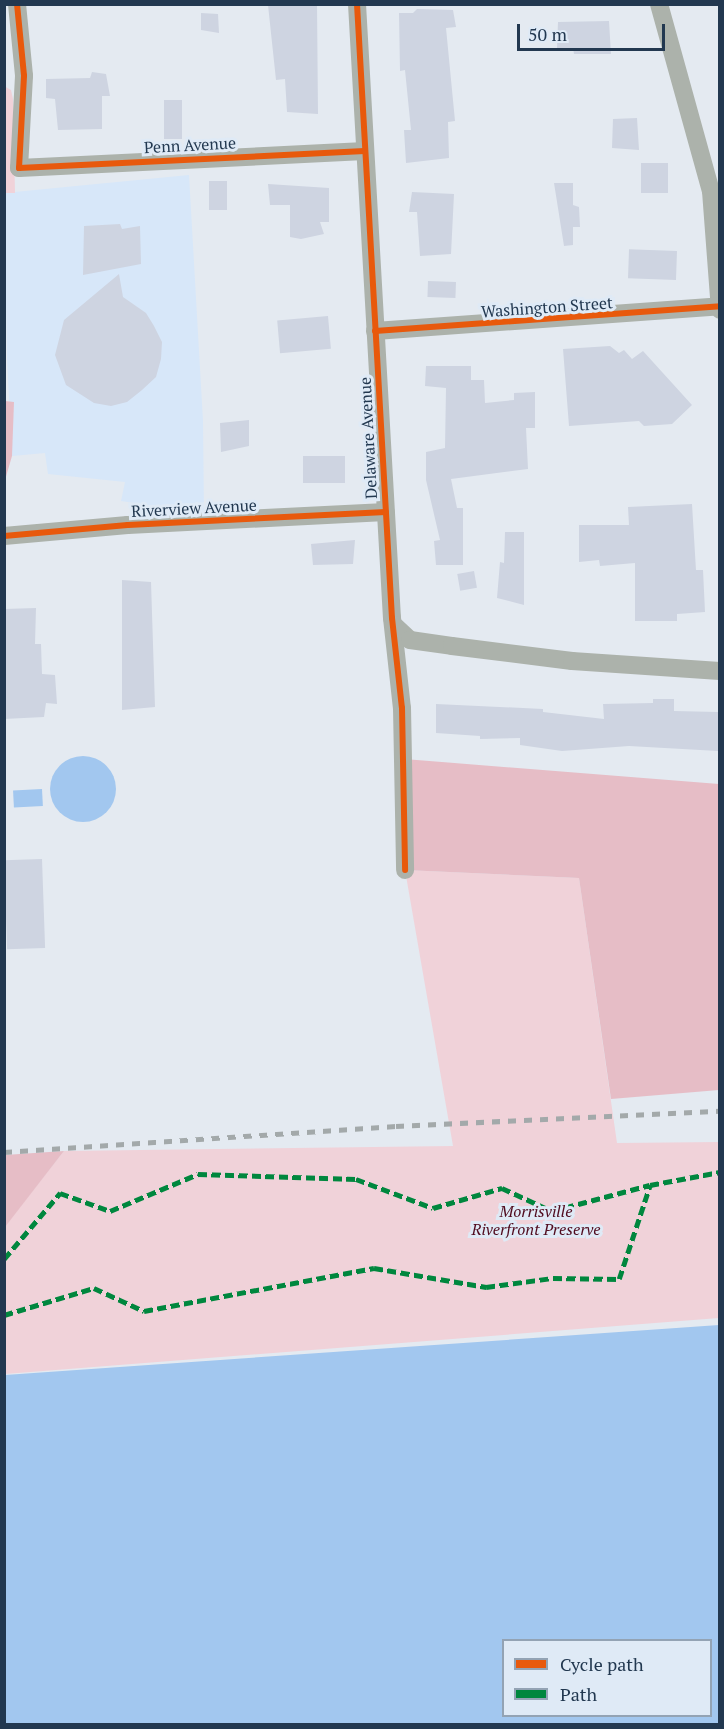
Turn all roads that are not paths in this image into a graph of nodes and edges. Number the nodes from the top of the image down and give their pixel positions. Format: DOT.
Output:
graph roads {
  1 [pos="17,4"];
  2 [pos="357,4"];
  3 [pos="659,4"];
  4 [pos="365,151"];
  5 [pos="719,308"];
  6 [pos="375,331"];
  7 [pos="386,512"];
  8 [pos="4,536"];
  9 [pos="394,625"];
  10 [pos="720,671"];
  11 [pos="405,870"];
  1 -- 4 [label="street, Penn Avenue"];
  2 -- 4 [label="street, Delaware Avenue"];
  3 -- 5 [label="street"];
  4 -- 6 [label="street, Delaware Avenue"];
  5 -- 6 [label="street, Washington Street"];
  6 -- 7 [label="street, Delaware Avenue"];
  7 -- 8 [label="street, Riverview Avenue"];
  7 -- 9 [label="street, Delaware Avenue"];
  9 -- 10 [label="street"];
  9 -- 11 [label="street, Delaware Avenue"];
}
